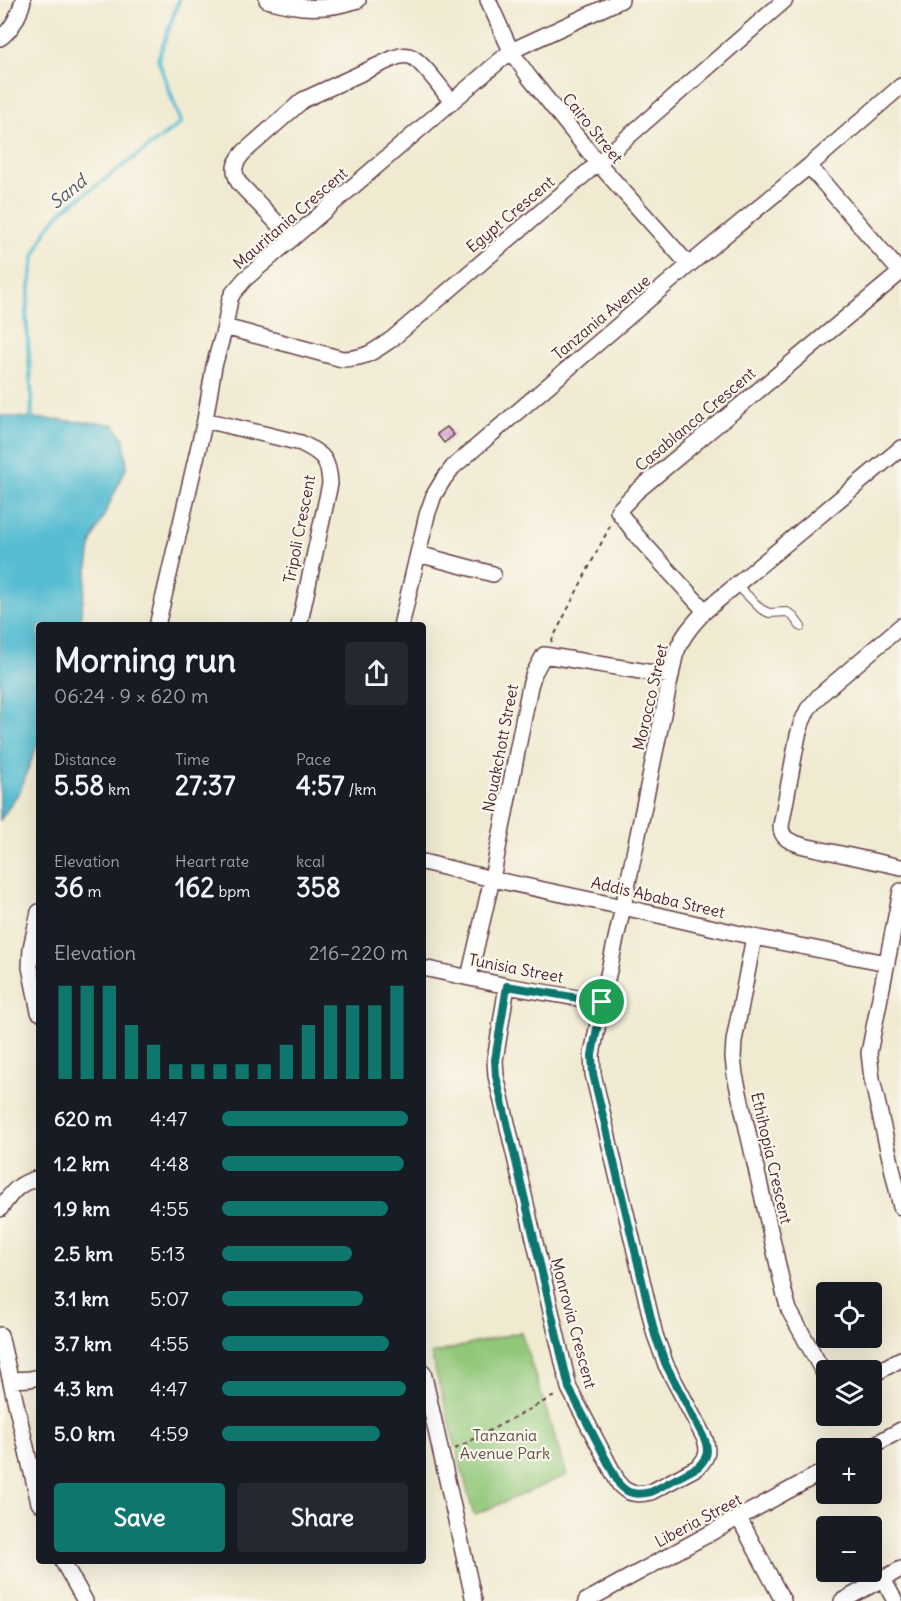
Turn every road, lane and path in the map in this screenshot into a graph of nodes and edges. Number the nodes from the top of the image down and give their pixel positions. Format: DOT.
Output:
graph roads {
  1 [pos="23,0"];
  2 [pos="267,0"];
  3 [pos="358,0"];
  4 [pos="488,0"];
  5 [pos="621,0"];
  6 [pos="786,0"];
  7 [pos="0,38"];
  8 [pos="511,51"];
  9 [pos="901,86"];
  10 [pos="452,102"];
  11 [pos="598,163"];
  12 [pos="810,166"];
  13 [pos="292,239"];
  14 [pos="689,265"];
  15 [pos="901,272"];
  16 [pos="225,327"];
  17 [pos="205,420"];
  18 [pos="901,448"];
  19 [pos="618,511"];
  20 [pos="418,554"];
  21 [pos="493,574"];
  22 [pos="737,585"];
  23 [pos="705,611"];
  24 [pos="158,622"];
  25 [pos="300,622"];
  26 [pos="402,622"];
  27 [pos="901,626"];
  28 [pos="801,627"];
  29 [pos="544,655"];
  30 [pos="671,676"];
  31 [pos="426,863"];
  32 [pos="901,867"];
  33 [pos="492,879"];
  34 [pos="901,891"];
  35 [pos="623,907"];
  36 [pos="36,927"];
  37 [pos="754,937"];
  38 [pos="886,963"];
  39 [pos="426,969"];
  40 [pos="469,977"];
  41 [pos="507,986"];
  42 [pos="36,997"];
  43 [pos="602,1002"];
  44 [pos="36,1179"];
  45 [pos="901,1207"];
  46 [pos="0,1209"];
  47 [pos="0,1335"];
  48 [pos="901,1359"];
  49 [pos="817,1360"];
  50 [pos="882,1369"];
  51 [pos="36,1378"];
  52 [pos="11,1380"];
  53 [pos="426,1385"];
  54 [pos="569,1388"];
  55 [pos="901,1430"];
  56 [pos="882,1440"];
  57 [pos="442,1456"];
  58 [pos="816,1476"];
  59 [pos="36,1490"];
  60 [pos="739,1518"];
  61 [pos="64,1564"];
  62 [pos="901,1569"];
  63 [pos="883,1579"];
  64 [pos="85,1601"];
  65 [pos="474,1601"];
  66 [pos="586,1601"];
  67 [pos="783,1601"];
  68 [pos="842,1601"];
  69 [pos="895,1601"];
  1 -- 7 [label="street"];
  2 -- 3 [label="street"];
  4 -- 8 [label="street, Cairo Street"];
  5 -- 8 [label="street, Mauritania Crescent"];
  6 -- 11 [label="street, Egypt Crescent"];
  8 -- 10 [label="street, Mauritania Crescent"];
  8 -- 11 [label="street, Cairo Street"];
  9 -- 12 [label="street, Tanzania Avenue"];
  10 -- 13 [label="street, Mauritania Crescent"];
  10 -- 13 [label="street"];
  11 -- 14 [label="street, Cairo Street"];
  11 -- 16 [label="street, Egypt Crescent"];
  12 -- 14 [label="street, Tanzania Avenue"];
  12 -- 15 [label="street"];
  13 -- 16 [label="street, Mauritania Crescent"];
  14 -- 20 [label="street, Tanzania Avenue"];
  15 -- 19 [label="street, Casablanca Crescent"];
  16 -- 17 [label="street, Mauritania Crescent"];
  17 -- 24 [label="street, Mauritania Crescent"];
  17 -- 25 [label="street, Tripoli Crescent"];
  18 -- 22 [label="street, Morocco Street"];
  19 -- 23 [label="street"];
  19 -- 29 [label="path"];
  20 -- 21 [label="street"];
  20 -- 26 [label="street, Tanzania Avenue"];
  22 -- 23 [label="street, Morocco Street"];
  22 -- 28 [label="lane"];
  23 -- 30 [label="street, Morocco Street"];
  27 -- 32 [label="street"];
  29 -- 30 [label="street"];
  29 -- 33 [label="street, Nouakchott Street"];
  30 -- 35 [label="street, Morocco Street"];
  31 -- 33 [label="street, Addis Ababa Street"];
  33 -- 35 [label="street, Addis Ababa Street"];
  33 -- 40 [label="street, Nouakchott Street"];
  34 -- 38 [label="street"];
  35 -- 37 [label="street, Addis Ababa Street"];
  35 -- 43 [label="street, Morocco Street"];
  36 -- 42 [label="street"];
  37 -- 38 [label="street, Addis Ababa Street"];
  37 -- 49 [label="street, Ethihopia Crescent"];
  38 -- 45 [label="street"];
  39 -- 40 [label="street, Tunisia Street"];
  40 -- 41 [label="street, Tunisia Street"];
  41 -- 43 [label="street, Tunisia Street"];
  41 -- 54 [label="street, Monrovia Crescent"];
  43 -- 54 [label="street, Monrovia Crescent"];
  44 -- 46 [label="street"];
  47 -- 52 [label="street"];
  48 -- 50 [label="street"];
  51 -- 52 [label="street"];
  52 -- 59 [label="street"];
  53 -- 57 [label="street"];
  54 -- 57 [label="path"];
  55 -- 56 [label="street"];
  57 -- 65 [label="street"];
  58 -- 60 [label="street, Liberia Street"];
  60 -- 66 [label="street, Liberia Street"];
  60 -- 67 [label="street"];
  61 -- 64 [label="street"];
  62 -- 63 [label="street"];
  63 -- 68 [label="street"];
  63 -- 69 [label="street"];
}
